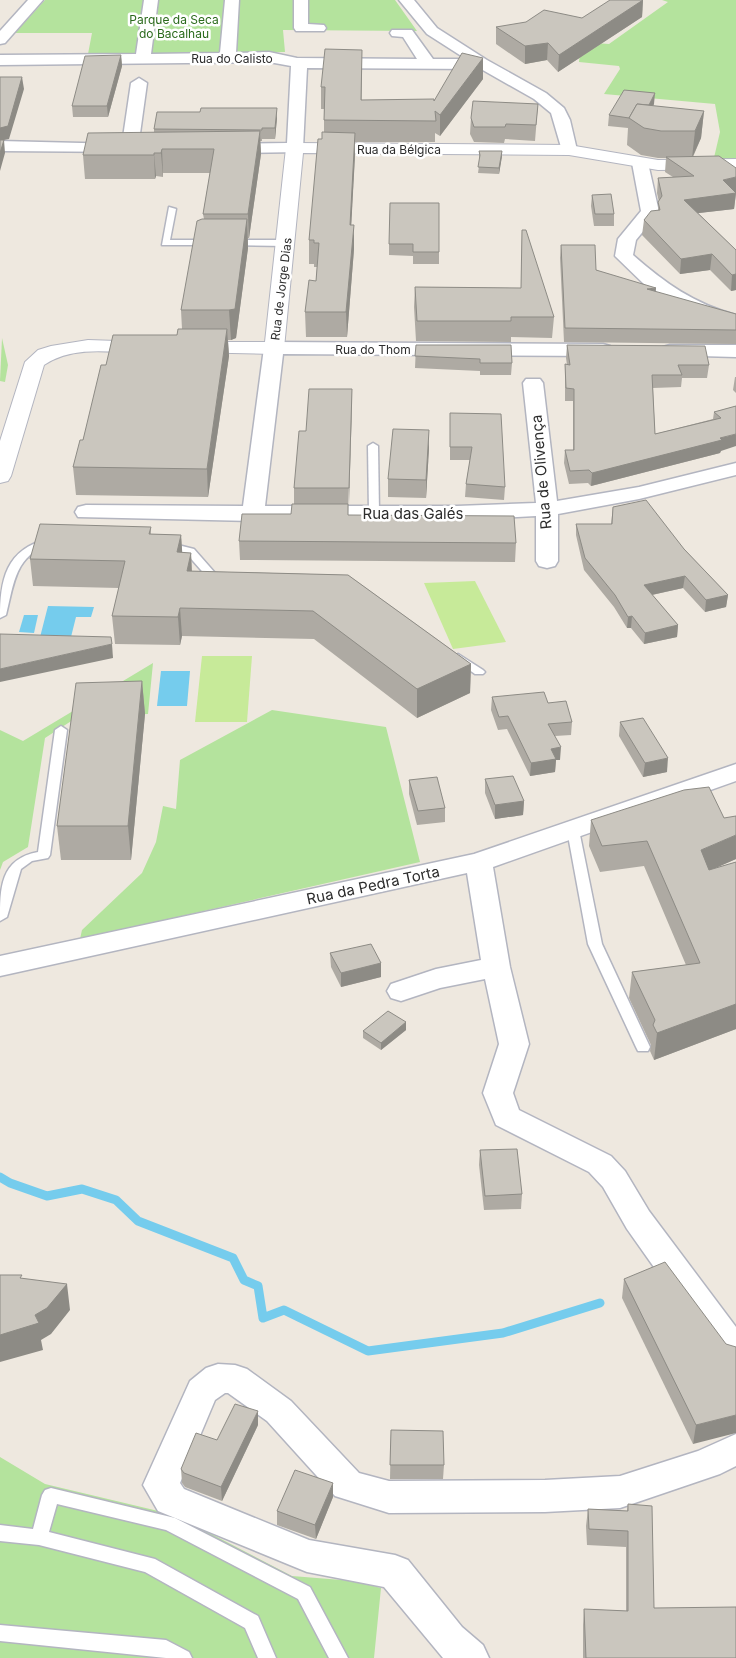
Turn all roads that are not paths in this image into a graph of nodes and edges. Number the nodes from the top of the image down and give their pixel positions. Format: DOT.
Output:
graph roads {
  1 [pos="36,0"];
  2 [pos="152,0"];
  3 [pos="225,0"];
  4 [pos="232,0"];
  5 [pos="301,0"];
  6 [pos="426,0"];
  7 [pos="407,2"];
  8 [pos="319,28"];
  9 [pos="398,33"];
  10 [pos="0,40"];
  11 [pos="143,58"];
  12 [pos="225,58"];
  13 [pos="0,60"];
  14 [pos="427,62"];
  15 [pos="297,63"];
  16 [pos="484,64"];
  17 [pos="139,83"];
  18 [pos="0,146"];
  19 [pos="130,148"];
  20 [pos="149,148"];
  21 [pos="208,148"];
  22 [pos="294,148"];
  23 [pos="569,150"];
  24 [pos="640,163"];
  25 [pos="736,164"];
  26 [pos="172,209"];
  27 [pos="286,243"];
  28 [pos="736,321"];
  29 [pos="274,348"];
  30 [pos="618,350"];
  31 [pos="648,350"];
  32 [pos="736,351"];
  33 [pos="533,383"];
  34 [pos="373,446"];
  35 [pos="736,469"];
  36 [pos="0,476"];
  37 [pos="547,509"];
  38 [pos="86,512"];
  39 [pos="253,514"];
  40 [pos="374,514"];
  41 [pos="55,542"];
  42 [pos="150,545"];
  43 [pos="547,561"];
  44 [pos="227,587"];
  45 [pos="0,615"];
  46 [pos="447,650"];
  47 [pos="479,672"];
  48 [pos="61,730"];
  49 [pos="736,772"];
  50 [pos="573,830"];
  51 [pos="479,862"];
  52 [pos="0,917"];
  53 [pos="0,966"];
  54 [pos="496,967"];
  55 [pos="401,991"];
  56 [pos="643,1047"];
  57 [pos="736,1352"];
  58 [pos="736,1449"];
  59 [pos="0,1533"];
  60 [pos="39,1537"];
  61 [pos="0,1633"];
  62 [pos="183,1658"];
  63 [pos="267,1658"];
  64 [pos="338,1658"];
  65 [pos="470,1658"];
  1 -- 10 [label="street"];
  2 -- 11 [label="street"];
  3 -- 12 [label="street"];
  4 -- 12 [label="street"];
  5 -- 8 [label="street"];
  6 -- 7 [label="street"];
  7 -- 16 [label="street"];
  9 -- 14 [label="street"];
  11 -- 12 [label="street, Rua do Calisto"];
  11 -- 13 [label="street, Rua do Calisto"];
  12 -- 15 [label="street, Rua do Calisto"];
  14 -- 15 [label="street, Rua do Calisto"];
  14 -- 16 [label="street, Rua do Calisto"];
  15 -- 22 [label="street, Rua de Jorge Dias"];
  16 -- 23 [label="street, Rua do Calisto"];
  17 -- 19 [label="street"];
  18 -- 19 [label="street"];
  19 -- 20 [label="street"];
  21 -- 22 [label="street, Rua da Bélgica"];
  22 -- 23 [label="main road, Rua da Bélgica"];
  22 -- 27 [label="main road, Rua de Jorge Dias"];
  23 -- 24 [label="main road, Rua da Bélgica"];
  24 -- 25 [label="main road, Rua da Bélgica"];
  24 -- 28 [label="street"];
  26 -- 27 [label="lane"];
  27 -- 29 [label="main road, Rua de Jorge Dias"];
  29 -- 30 [label="street, Rua do Thom"];
  29 -- 36 [label="main road, Rua do Thom"];
  29 -- 39 [label="street, Rua de Jorge Dias"];
  31 -- 32 [label="street"];
  33 -- 37 [label="street, Rua de Olivença"];
  34 -- 40 [label="lane"];
  35 -- 37 [label="street, Rua das Galés"];
  37 -- 40 [label="street, Rua das Galés"];
  37 -- 43 [label="street, Rua de Olivença"];
  38 -- 39 [label="street, Rua das Galés"];
  39 -- 40 [label="street, Rua das Galés"];
  41 -- 45 [label="lane"];
  42 -- 44 [label="lane"];
  46 -- 47 [label="lane"];
  48 -- 52 [label="lane"];
  49 -- 50 [label="street, Rua da Pedra Torta"];
  50 -- 51 [label="street, Rua da Pedra Torta"];
  50 -- 56 [label="lane"];
  51 -- 53 [label="street, Rua da Pedra Torta"];
  51 -- 54 [label="street"];
  54 -- 55 [label="street"];
  54 -- 57 [label="street"];
  58 -- 65 [label="street"];
  59 -- 60 [label="lane"];
  60 -- 63 [label="lane"];
  60 -- 64 [label="lane"];
  61 -- 62 [label="lane"];
}
